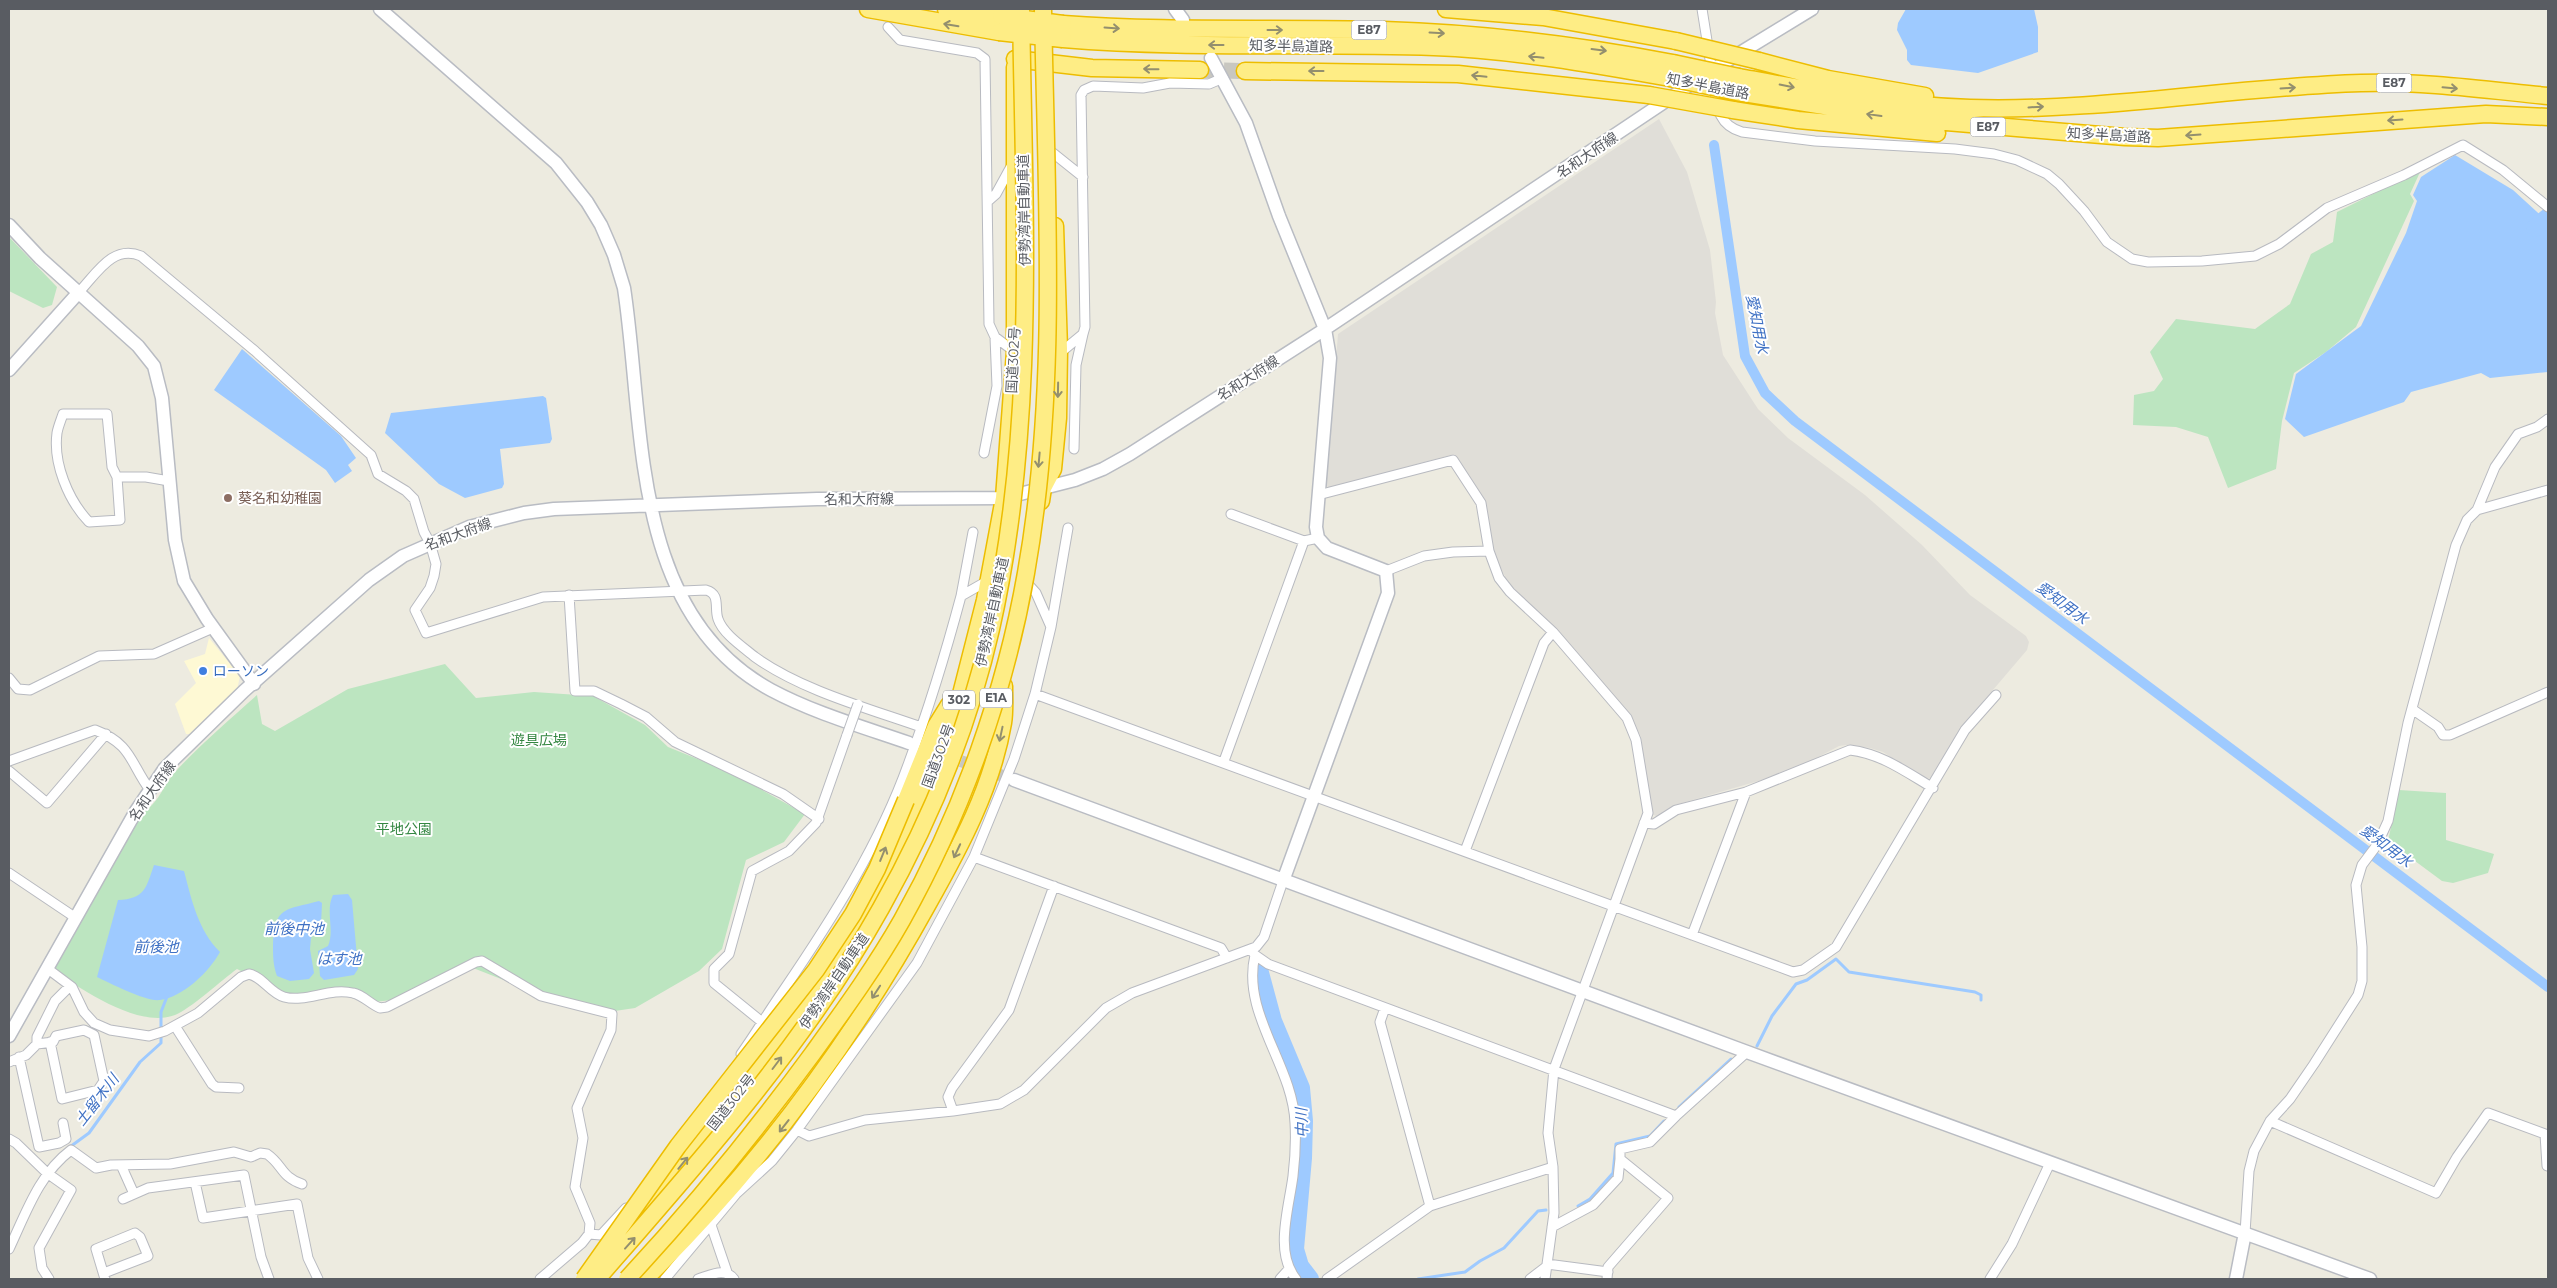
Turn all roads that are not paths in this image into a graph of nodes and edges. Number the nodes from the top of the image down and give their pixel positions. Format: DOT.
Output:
graph roads {
  1 [pos="380,9"];
  2 [pos="868,9"];
  3 [pos="946,9"];
  4 [pos="1021,9"];
  5 [pos="1043,9"];
  6 [pos="1051,9"];
  7 [pos="1175,9"];
  8 [pos="1446,9"];
  9 [pos="1702,9"];
  10 [pos="1812,9"];
  11 [pos="1004,19"];
  12 [pos="1183,20"];
  13 [pos="888,27"];
  14 [pos="1015,59"];
  15 [pos="1051,63"];
  16 [pos="1206,64"];
  17 [pos="1712,70"];
  18 [pos="1244,71"];
  19 [pos="1224,78"];
  20 [pos="1738,84"];
  21 [pos="2548,96"];
  22 [pos="2001,108"];
  23 [pos="2548,117"];
  24 [pos="2018,130"];
  25 [pos="1053,153"];
  26 [pos="1013,162"];
  27 [pos="1083,177"];
  28 [pos="988,201"];
  29 [pos="2548,207"];
  30 [pos="9,225"];
  31 [pos="79,292"];
  32 [pos="1325,329"];
  33 [pos="1083,334"];
  34 [pos="995,337"];
  35 [pos="1015,352"];
  36 [pos="1059,354"];
  37 [pos="9,370"];
  38 [pos="2548,419"];
  39 [pos="1074,449"];
  40 [pos="984,453"];
  41 [pos="117,477"];
  42 [pos="169,481"];
  43 [pos="1043,488"];
  44 [pos="2548,490"];
  45 [pos="1318,495"];
  46 [pos="1004,498"];
  47 [pos="650,506"];
  48 [pos="2477,510"];
  49 [pos="1231,514"];
  50 [pos="1068,528"];
  51 [pos="973,532"];
  52 [pos="1318,538"];
  53 [pos="1304,541"];
  54 [pos="430,543"];
  55 [pos="1488,551"];
  56 [pos="1386,571"];
  57 [pos="989,580"];
  58 [pos="1028,584"];
  59 [pos="677,590"];
  60 [pos="569,595"];
  61 [pos="961,596"];
  62 [pos="1051,627"];
  63 [pos="213,628"];
  64 [pos="1553,632"];
  65 [pos="967,674"];
  66 [pos="9,678"];
  67 [pos="254,684"];
  68 [pos="1004,686"];
  69 [pos="2548,692"];
  70 [pos="1035,694"];
  71 [pos="1996,695"];
  72 [pos="858,704"];
  73 [pos="2412,709"];
  74 [pos="921,727"];
  75 [pos="106,734"];
  76 [pos="909,743"];
  77 [pos="9,761"];
  78 [pos="1224,761"];
  79 [pos="9,771"];
  80 [pos="1014,780"];
  81 [pos="1933,788"];
  82 [pos="150,790"];
  83 [pos="1746,792"];
  84 [pos="1315,795"];
  85 [pos="819,819"];
  86 [pos="1644,823"];
  87 [pos="1465,851"];
  88 [pos="974,857"];
  89 [pos="9,873"];
  90 [pos="1283,881"];
  91 [pos="1054,886"];
  92 [pos="1613,906"];
  93 [pos="76,918"];
  94 [pos="1692,935"];
  95 [pos="1253,952"];
  96 [pos="1227,958"];
  97 [pos="48,969"];
  98 [pos="70,986"];
  99 [pos="1583,990"];
  100 [pos="1385,1008"];
  101 [pos="762,1022"];
  102 [pos="174,1026"];
  103 [pos="9,1036"];
  104 [pos="50,1042"];
  105 [pos="36,1044"];
  106 [pos="1747,1052"];
  107 [pos="19,1057"];
  108 [pos="9,1062"];
  109 [pos="1554,1069"];
  110 [pos="239,1088"];
  111 [pos="953,1112"];
  112 [pos="1676,1116"];
  113 [pos="2270,1120"];
  114 [pos="63,1123"];
  115 [pos="797,1130"];
  116 [pos="9,1139"];
  117 [pos="1620,1159"];
  118 [pos="2050,1163"];
  119 [pos="121,1165"];
  120 [pos="2547,1166"];
  121 [pos="1553,1167"];
  122 [pos="47,1173"];
  123 [pos="195,1182"];
  124 [pos="302,1184"];
  125 [pos="134,1194"];
  126 [pos="123,1199"];
  127 [pos="1430,1206"];
  128 [pos="252,1211"];
  129 [pos="711,1225"];
  130 [pos="1552,1226"];
  131 [pos="2245,1233"];
  132 [pos="589,1234"];
  133 [pos="9,1249"];
  134 [pos="1547,1265"];
  135 [pos="1289,1269"];
  136 [pos="727,1272"];
  137 [pos="104,1276"];
  138 [pos="1607,1276"];
  139 [pos="49,1279"];
  140 [pos="270,1279"];
  141 [pos="318,1279"];
  142 [pos="540,1279"];
  143 [pos="583,1279"];
  144 [pos="597,1279"];
  145 [pos="626,1279"];
  146 [pos="632,1279"];
  147 [pos="646,1279"];
  148 [pos="665,1279"];
  149 [pos="698,1279"];
  150 [pos="734,1279"];
  151 [pos="1280,1279"];
  152 [pos="1296,1279"];
  153 [pos="1327,1279"];
  154 [pos="1530,1279"];
  155 [pos="1545,1279"];
  156 [pos="1990,1279"];
  157 [pos="2236,1279"];
  158 [pos="2370,1279"];
  1 -- 47 [label="street"];
  11 -- 2 [label="highway, 知多半島道路 / E87, one-way"];
  3 -- 11 [label="highway, 知多半島道路 / E87"];
  144 -- 4 [label="highway, 伊勢湾岸自動車道 / E1A, one-way, bridge"];
  5 -- 145 [label="highway, 伊勢湾岸自動車道 / E1A, one-way, bridge"];
  6 -- 15 [label="highway, 302"];
  7 -- 12 [label="street"];
  8 -- 22 [label="highway, bridge"];
  9 -- 17 [label="street"];
  10 -- 17 [label="street, 名和大府線"];
  11 -- 14 [label="highway, 国道302号 / 302"];
  11 -- 20 [label="highway, 知多半島道路 / E87, bridge"];
  13 -- 28 [label="street"];
  14 -- 15 [label="highway"];
  14 -- 26 [label="highway, 国道302号 / 302"];
  16 -- 15 [label="highway, one-way"];
  15 -- 25 [label="highway, 302"];
  16 -- 19 [label="street"];
  17 -- 29 [label="street"];
  17 -- 32 [label="street, 名和大府線"];
  24 -- 18 [label="highway, one-way, bridge"];
  19 -- 27 [label="street"];
  19 -- 32 [label="street"];
  20 -- 22 [label="highway, 知多半島道路 / E87, one-way"];
  24 -- 20 [label="highway, 知多半島道路 / E87, one-way"];
  22 -- 21 [label="highway, 知多半島道路 / E87, one-way"];
  23 -- 24 [label="highway, 知多半島道路 / E87, one-way"];
  25 -- 27 [label="street"];
  25 -- 36 [label="highway, 302"];
  26 -- 28 [label="street"];
  26 -- 35 [label="highway, 国道302号 / 302"];
  27 -- 33 [label="street"];
  28 -- 34 [label="street"];
  30 -- 31 [label="street"];
  31 -- 37 [label="street"];
  31 -- 42 [label="street"];
  31 -- 54 [label="street"];
  32 -- 43 [label="street, 名和大府線"];
  32 -- 45 [label="street"];
  33 -- 36 [label="street"];
  33 -- 39 [label="street"];
  34 -- 35 [label="street"];
  34 -- 40 [label="street"];
  35 -- 46 [label="highway, 国道302号 / 302"];
  36 -- 43 [label="highway, 302, one-way"];
  38 -- 48 [label="street"];
  41 -- 41 [label="street"];
  41 -- 42 [label="street"];
  42 -- 63 [label="street"];
  43 -- 46 [label="street, 名和大府線"];
  43 -- 58 [label="highway, 302"];
  44 -- 48 [label="street"];
  45 -- 52 [label="street"];
  45 -- 55 [label="street"];
  46 -- 47 [label="street, 名和大府線"];
  46 -- 57 [label="highway, 国道302号 / 302"];
  47 -- 54 [label="street, 名和大府線"];
  47 -- 59 [label="street"];
  48 -- 73 [label="street"];
  49 -- 53 [label="street"];
  50 -- 62 [label="street"];
  51 -- 61 [label="street"];
  52 -- 53 [label="street"];
  52 -- 56 [label="street"];
  53 -- 78 [label="street"];
  54 -- 60 [label="street"];
  54 -- 67 [label="street, 名和大府線"];
  55 -- 56 [label="street"];
  55 -- 64 [label="street"];
  56 -- 84 [label="street"];
  57 -- 61 [label="street"];
  57 -- 65 [label="highway, 国道302号 / 302"];
  58 -- 62 [label="street"];
  58 -- 68 [label="highway, 302"];
  59 -- 60 [label="street"];
  59 -- 72 [label="street"];
  59 -- 76 [label="street"];
  60 -- 85 [label="street"];
  61 -- 74 [label="street"];
  62 -- 70 [label="street"];
  63 -- 66 [label="street"];
  63 -- 67 [label="street"];
  64 -- 86 [label="street"];
  64 -- 87 [label="street"];
  143 -- 65 [label="highway, one-way, bridge"];
  143 -- 65 [label="highway, 国道302号 / 302, one-way"];
  67 -- 82 [label="street, 名和大府線"];
  68 -- 146 [label="highway, 302"];
  68 -- 147 [label="highway, one-way"];
  69 -- 73 [label="street"];
  70 -- 78 [label="street"];
  70 -- 88 [label="street"];
  71 -- 81 [label="street"];
  72 -- 74 [label="street"];
  72 -- 85 [label="street, bridge"];
  73 -- 113 [label="street"];
  74 -- 101 [label="street"];
  75 -- 77 [label="street"];
  75 -- 79 [label="street"];
  75 -- 82 [label="street"];
  78 -- 84 [label="street"];
  80 -- 90 [label="street"];
  81 -- 83 [label="street"];
  81 -- 94 [label="street"];
  82 -- 93 [label="street, 名和大府線"];
  83 -- 86 [label="street"];
  83 -- 94 [label="street"];
  84 -- 87 [label="street"];
  84 -- 90 [label="street"];
  85 -- 101 [label="street"];
  86 -- 92 [label="street"];
  87 -- 92 [label="street"];
  88 -- 91 [label="street"];
  88 -- 115 [label="street"];
  89 -- 93 [label="street"];
  90 -- 95 [label="street"];
  90 -- 99 [label="street"];
  91 -- 96 [label="street"];
  91 -- 111 [label="street"];
  92 -- 94 [label="street"];
  92 -- 99 [label="street"];
  93 -- 97 [label="street, 名和大府線"];
  95 -- 96 [label="street"];
  95 -- 100 [label="street"];
  95 -- 135 [label="street"];
  96 -- 111 [label="street"];
  97 -- 98 [label="street"];
  97 -- 103 [label="street, 名和大府線"];
  98 -- 102 [label="street"];
  98 -- 105 [label="street"];
  99 -- 106 [label="street"];
  99 -- 109 [label="street"];
  100 -- 109 [label="street"];
  100 -- 127 [label="street"];
  101 -- 132 [label="street"];
  102 -- 110 [label="street"];
  102 -- 132 [label="street"];
  104 -- 104 [label="street"];
  104 -- 105 [label="street"];
  105 -- 107 [label="street"];
  106 -- 112 [label="street"];
  106 -- 118 [label="street"];
  107 -- 108 [label="street"];
  107 -- 114 [label="street"];
  109 -- 112 [label="street"];
  109 -- 121 [label="street"];
  111 -- 115 [label="street"];
  112 -- 117 [label="street"];
  113 -- 120 [label="street"];
  113 -- 131 [label="street"];
  115 -- 129 [label="street"];
  116 -- 122 [label="street"];
  117 -- 130 [label="street"];
  117 -- 138 [label="street"];
  118 -- 131 [label="street"];
  118 -- 156 [label="street"];
  119 -- 122 [label="street"];
  119 -- 124 [label="street"];
  119 -- 125 [label="street"];
  121 -- 127 [label="street"];
  121 -- 130 [label="street"];
  122 -- 133 [label="street"];
  122 -- 139 [label="street"];
  123 -- 125 [label="street"];
  123 -- 128 [label="street"];
  123 -- 128 [label="street"];
  125 -- 126 [label="street"];
  127 -- 153 [label="street"];
  128 -- 140 [label="street"];
  128 -- 141 [label="street"];
  129 -- 136 [label="street"];
  129 -- 148 [label="street"];
  130 -- 134 [label="street"];
  131 -- 157 [label="street"];
  131 -- 158 [label="street"];
  132 -- 142 [label="street"];
  134 -- 138 [label="street"];
  134 -- 154 [label="street"];
  134 -- 155 [label="street"];
  135 -- 151 [label="street"];
  135 -- 152 [label="street"];
  136 -- 149 [label="street"];
  136 -- 150 [label="street"];
  137 -- 137 [label="street"];
}
